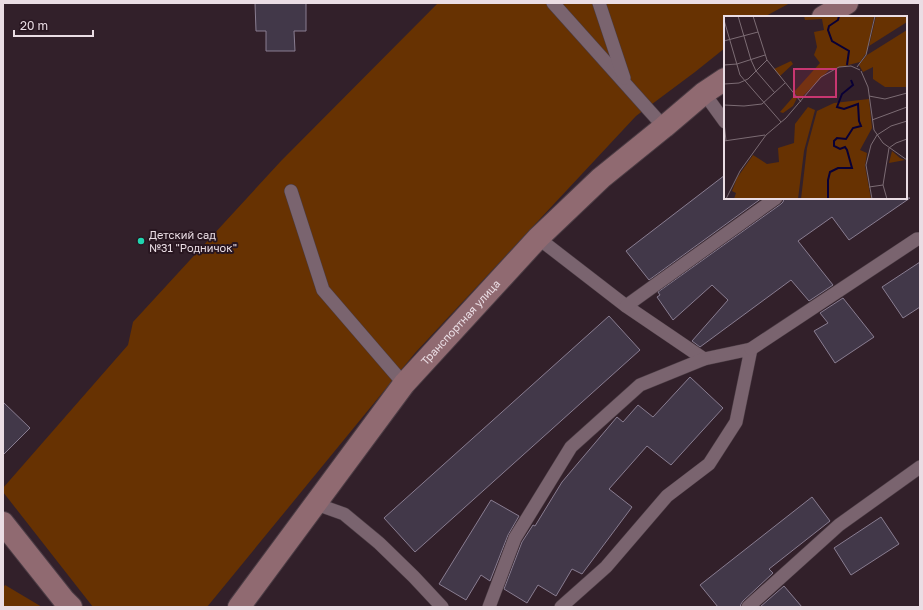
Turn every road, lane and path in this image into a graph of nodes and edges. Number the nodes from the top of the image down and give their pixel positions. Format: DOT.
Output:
graph roads {
  1 [pos="553,3"];
  2 [pos="599,3"];
  3 [pos="847,3"];
  4 [pos="825,16"];
  5 [pos="724,80"];
  6 [pos="626,84"];
  7 [pos="704,93"];
  8 [pos="724,121"];
  9 [pos="664,127"];
  10 [pos="291,191"];
  11 [pos="775,199"];
  12 [pos="538,238"];
  13 [pos="920,239"];
  14 [pos="626,306"];
  15 [pos="751,349"];
  16 [pos="704,360"];
  17 [pos="404,384"];
  18 [pos="920,467"];
  19 [pos="316,504"];
  20 [pos="3,523"];
  21 [pos="247,604"];
  22 [pos="71,607"];
  23 [pos="442,607"];
  24 [pos="489,607"];
  25 [pos="561,607"];
  26 [pos="748,607"];
  1 -- 6 [label="lane"];
  2 -- 6 [label="lane"];
  3 -- 4 [label="street"];
  5 -- 7 [label="street, Транспортная улица"];
  6 -- 9 [label="lane"];
  7 -- 8 [label="lane"];
  7 -- 9 [label="street, Транспортная улица"];
  9 -- 12 [label="street, Транспортная улица"];
  10 -- 17 [label="lane"];
  11 -- 14 [label="lane"];
  12 -- 14 [label="lane"];
  12 -- 17 [label="street, Транспортная улица"];
  13 -- 15 [label="lane"];
  14 -- 16 [label="lane"];
  15 -- 16 [label="lane"];
  15 -- 25 [label="lane"];
  16 -- 24 [label="lane"];
  17 -- 19 [label="street, Транспортная улица"];
  18 -- 26 [label="lane"];
  19 -- 21 [label="street, Транспортная улица"];
  19 -- 23 [label="lane"];
  20 -- 22 [label="street"];
}
